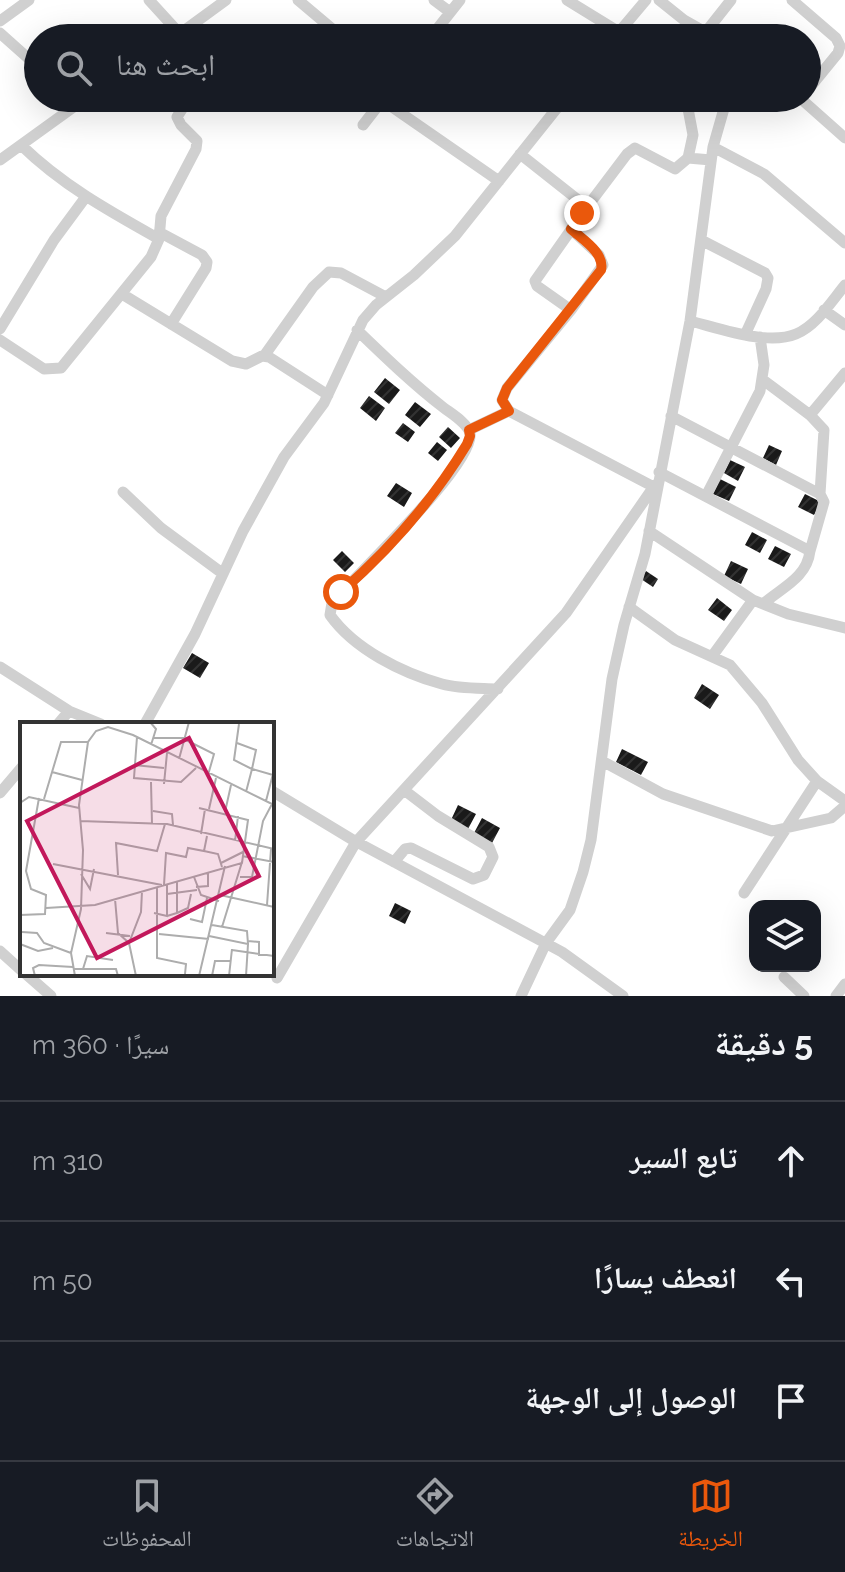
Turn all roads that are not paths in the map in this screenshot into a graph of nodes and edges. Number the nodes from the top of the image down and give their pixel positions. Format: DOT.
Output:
graph roads {
  1 [pos="29,0"];
  2 [pos="149,0"];
  3 [pos="226,0"];
  4 [pos="298,0"];
  5 [pos="434,0"];
  6 [pos="460,0"];
  7 [pos="567,0"];
  8 [pos="646,0"];
  9 [pos="659,0"];
  10 [pos="731,0"];
  11 [pos="792,0"];
  12 [pos="450,12"];
  13 [pos="0,21"];
  14 [pos="168,24"];
  15 [pos="193,24"];
  16 [pos="326,24"];
  17 [pos="441,24"];
  18 [pos="601,24"];
  19 [pos="625,24"];
  20 [pos="691,24"];
  21 [pos="717,24"];
  22 [pos="820,24"];
  23 [pos="821,25"];
  24 [pos="0,33"];
  25 [pos="24,54"];
  26 [pos="821,74"];
  27 [pos="64,112"];
  28 [pos="180,112"];
  29 [pos="373,112"];
  30 [pos="401,112"];
  31 [pos="554,112"];
  32 [pos="689,112"];
  33 [pos="723,112"];
  34 [pos="816,112"];
  35 [pos="363,125"];
  36 [pos="845,138"];
  37 [pos="21,145"];
  38 [pos="713,147"];
  39 [pos="520,154"];
  40 [pos="688,158"];
  41 [pos="0,160"];
  42 [pos="711,160"];
  43 [pos="499,181"];
  44 [pos="85,198"];
  45 [pos="587,207"];
  46 [pos="571,229"];
  47 [pos="159,235"];
  48 [pos="844,239"];
  49 [pos="701,240"];
  50 [pos="845,285"];
  51 [pos="122,294"];
  52 [pos="386,297"];
  53 [pos="571,310"];
  54 [pos="824,310"];
  55 [pos="690,321"];
  56 [pos="171,324"];
  57 [pos="845,325"];
  58 [pos="0,329"];
  59 [pos="357,330"];
  60 [pos="745,335"];
  61 [pos="760,337"];
  62 [pos="0,340"];
  63 [pos="264,356"];
  64 [pos="845,373"];
  65 [pos="763,380"];
  66 [pos="328,395"];
  67 [pos="509,411"];
  68 [pos="810,415"];
  69 [pos="671,416"];
  70 [pos="469,430"];
  71 [pos="731,448"];
  72 [pos="656,481"];
  73 [pos="123,492"];
  74 [pos="820,494"];
  75 [pos="706,496"];
  76 [pos="649,531"];
  77 [pos="810,551"];
  78 [pos="222,573"];
  79 [pos="758,602"];
  80 [pos="629,607"];
  81 [pos="845,628"];
  82 [pos="713,655"];
  83 [pos="0,667"];
  84 [pos="498,689"];
  85 [pos="69,711"];
  86 [pos="60,722"];
  87 [pos="96,722"];
  88 [pos="146,722"];
  89 [pos="602,761"];
  90 [pos="20,769"];
  91 [pos="817,781"];
  92 [pos="404,790"];
  93 [pos="274,792"];
  94 [pos="0,793"];
  95 [pos="845,804"];
  96 [pos="789,827"];
  97 [pos="356,842"];
  98 [pos="394,862"];
  99 [pos="744,893"];
  100 [pos="546,943"];
  101 [pos="0,951"];
  102 [pos="20,968"];
  103 [pos="28,976"];
  104 [pos="784,977"];
  105 [pos="277,978"];
  106 [pos="845,984"];
  107 [pos="51,996"];
  108 [pos="521,996"];
  109 [pos="623,996"];
  110 [pos="804,996"];
  111 [pos="836,996"];
  1 -- 13 [label="street"];
  2 -- 14 [label="street"];
  3 -- 15 [label="street"];
  4 -- 16 [label="street"];
  5 -- 12 [label="street"];
  6 -- 12 [label="street"];
  7 -- 18 [label="street"];
  8 -- 19 [label="street"];
  9 -- 20 [label="street"];
  10 -- 21 [label="street"];
  11 -- 22 [label="street"];
  12 -- 17 [label="street"];
  23 -- 26 [label="street"];
  24 -- 25 [label="street"];
  27 -- 37 [label="street"];
  28 -- 47 [label="street"];
  29 -- 35 [label="street"];
  30 -- 43 [label="street"];
  31 -- 39 [label="street"];
  32 -- 40 [label="street"];
  33 -- 38 [label="street"];
  34 -- 36 [label="street"];
  37 -- 41 [label="street"];
  37 -- 44 [label="street"];
  38 -- 42 [label="street"];
  38 -- 48 [label="street"];
  39 -- 43 [label="street"];
  39 -- 45 [label="street"];
  40 -- 42 [label="street"];
  40 -- 45 [label="street"];
  42 -- 49 [label="street"];
  43 -- 52 [label="street"];
  44 -- 47 [label="street"];
  44 -- 58 [label="street"];
  45 -- 46 [label="street"];
  46 -- 53 [label="street"];
  46 -- 53 [label="street"];
  47 -- 51 [label="street"];
  47 -- 56 [label="street"];
  49 -- 55 [label="street"];
  49 -- 60 [label="street"];
  50 -- 54 [label="street"];
  51 -- 56 [label="street"];
  51 -- 62 [label="street"];
  52 -- 59 [label="street"];
  52 -- 63 [label="street"];
  53 -- 67 [label="street"];
  54 -- 57 [label="street"];
  54 -- 61 [label="street"];
  55 -- 60 [label="street"];
  55 -- 69 [label="street"];
  56 -- 63 [label="street"];
  59 -- 66 [label="street"];
  59 -- 70 [label="street"];
  60 -- 61 [label="street"];
  61 -- 65 [label="street"];
  63 -- 66 [label="street"];
  64 -- 68 [label="street"];
  65 -- 68 [label="street"];
  65 -- 71 [label="street"];
  66 -- 78 [label="street"];
  67 -- 70 [label="street"];
  67 -- 72 [label="street"];
  68 -- 74 [label="street"];
  69 -- 71 [label="street"];
  69 -- 72 [label="street"];
  70 -- 84 [label="street"];
  71 -- 74 [label="street"];
  71 -- 75 [label="street"];
  72 -- 75 [label="street"];
  72 -- 76 [label="street"];
  72 -- 84 [label="street"];
  73 -- 78 [label="street"];
  74 -- 77 [label="street"];
  75 -- 77 [label="street"];
  76 -- 79 [label="street"];
  76 -- 80 [label="street"];
  77 -- 79 [label="street"];
  78 -- 88 [label="street"];
  79 -- 81 [label="street"];
  79 -- 82 [label="street"];
  80 -- 82 [label="street"];
  80 -- 89 [label="street"];
  82 -- 91 [label="street"];
  83 -- 85 [label="street"];
  84 -- 92 [label="street"];
  85 -- 86 [label="street"];
  85 -- 87 [label="street"];
  89 -- 96 [label="street"];
  89 -- 100 [label="street"];
  90 -- 94 [label="street"];
  91 -- 95 [label="street"];
  91 -- 96 [label="street"];
  92 -- 97 [label="street"];
  92 -- 98 [label="street"];
  93 -- 97 [label="street"];
  95 -- 96 [label="street"];
  96 -- 99 [label="street"];
  97 -- 98 [label="street"];
  97 -- 105 [label="street"];
  98 -- 100 [label="street"];
  100 -- 108 [label="street"];
  100 -- 109 [label="street"];
  101 -- 102 [label="street"];
  103 -- 107 [label="street"];
  104 -- 110 [label="street"];
  106 -- 111 [label="street"];
}
